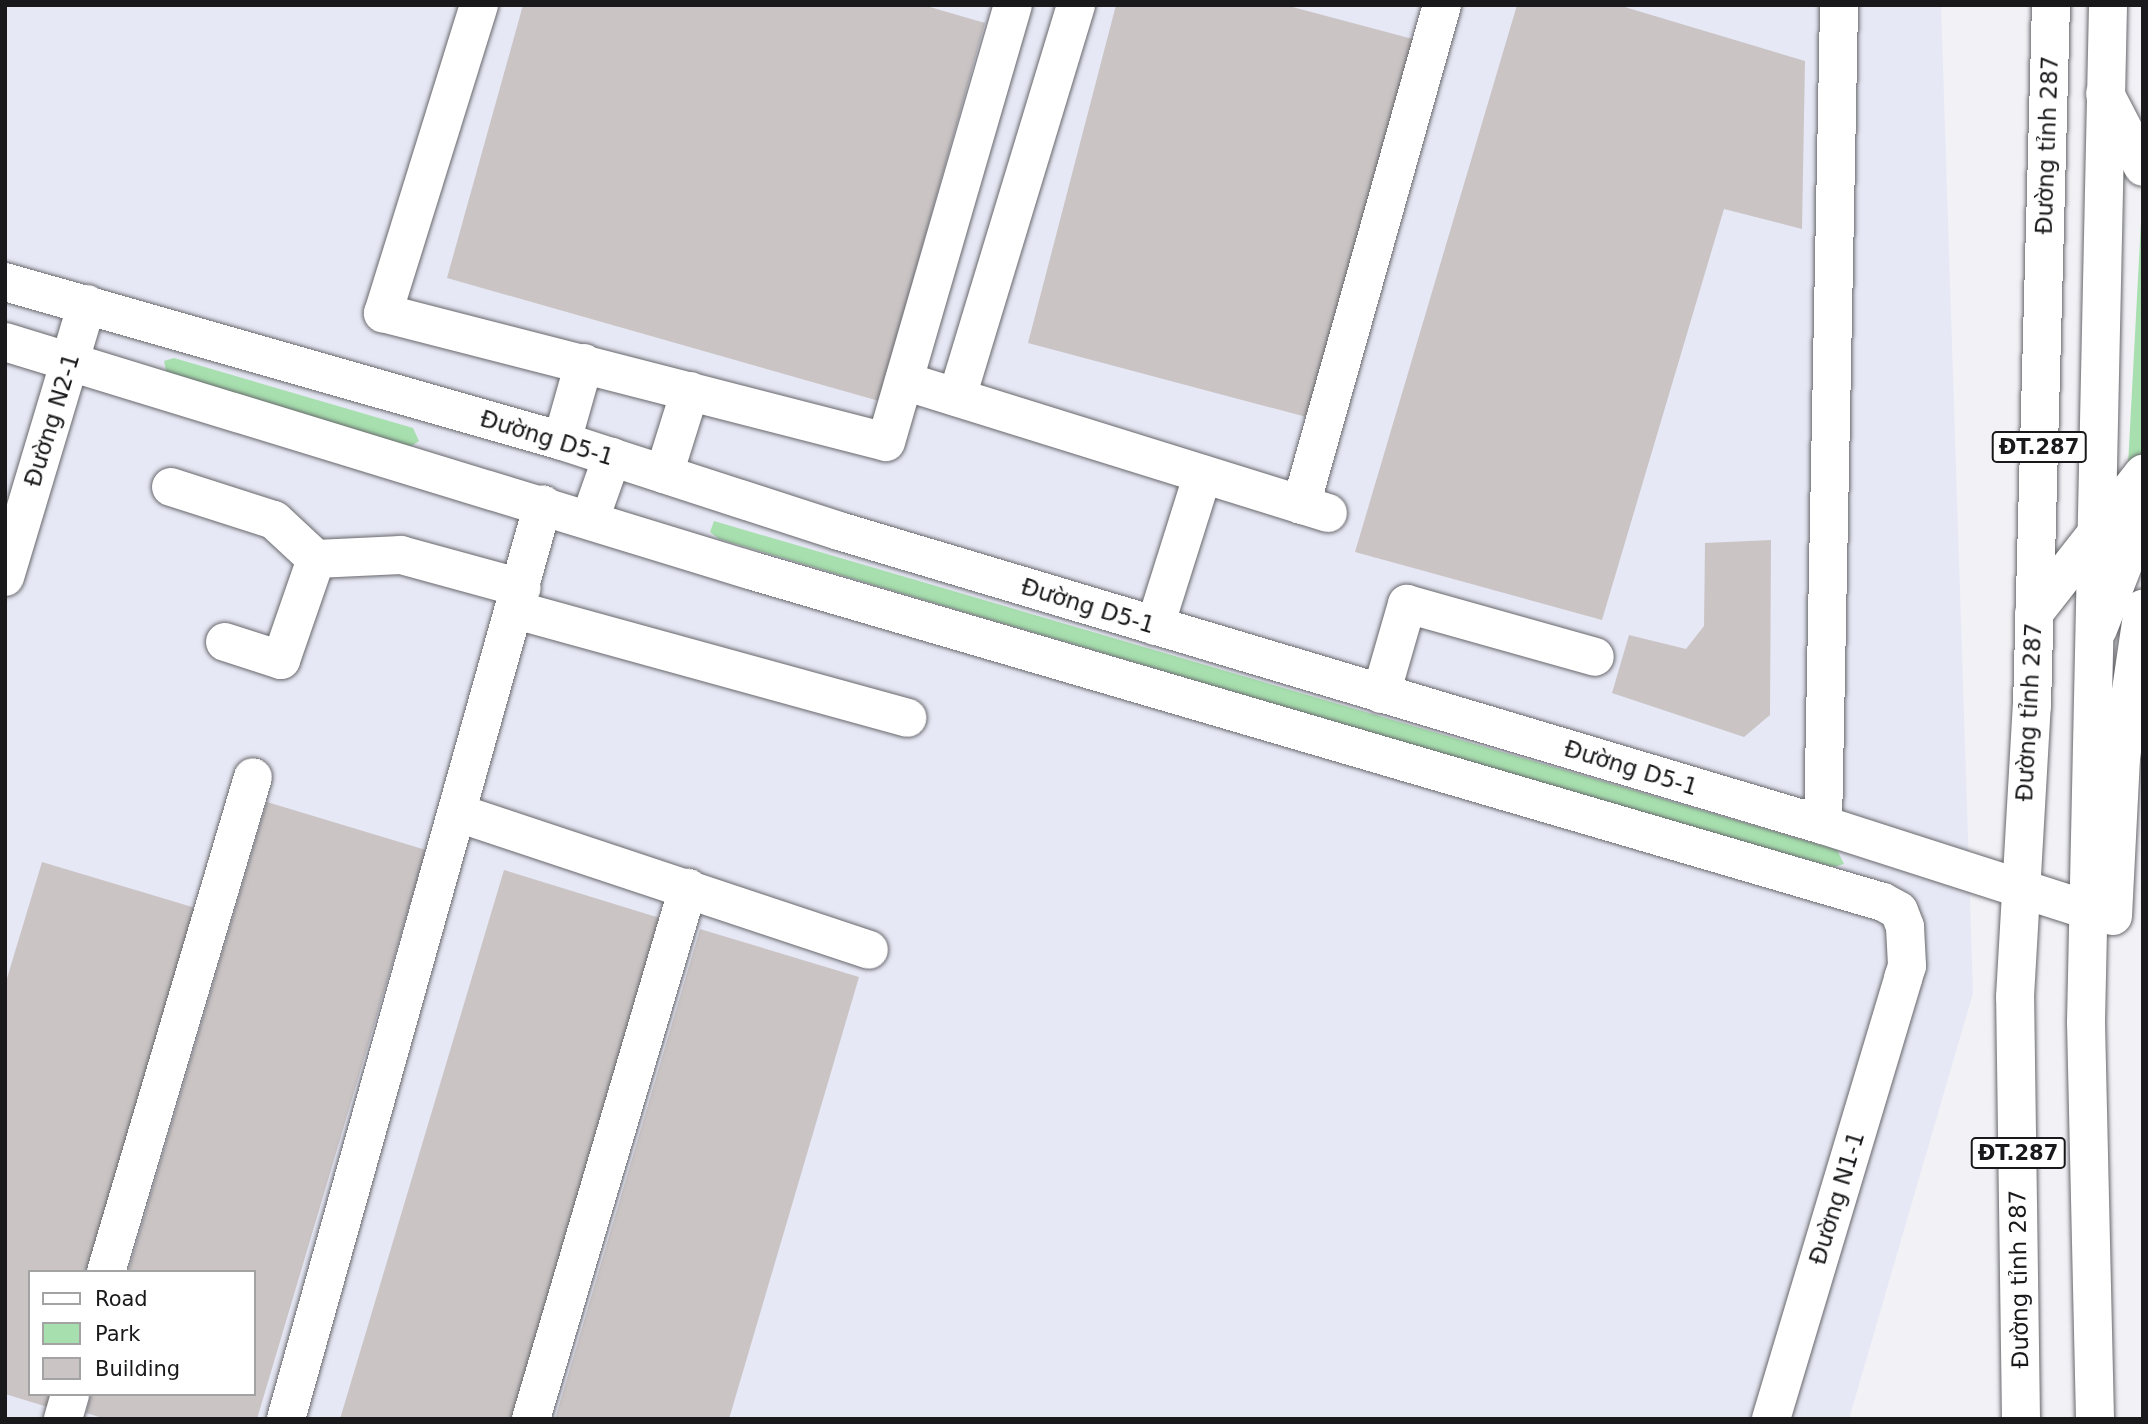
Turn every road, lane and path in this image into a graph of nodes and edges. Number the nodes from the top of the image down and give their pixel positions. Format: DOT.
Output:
graph roads {
  1 [pos="479,5"];
  2 [pos="1013,5"];
  3 [pos="1076,5"];
  4 [pos="1839,5"];
  5 [pos="2051,5"];
  6 [pos="2108,5"];
  7 [pos="1433,8"];
  8 [pos="2105,94"];
  9 [pos="2143,167"];
  10 [pos="5,282"];
  11 [pos="87,304"];
  12 [pos="5,342"];
  13 [pos="69,359"];
  14 [pos="584,363"];
  15 [pos="904,381"];
  16 [pos="690,391"];
  17 [pos="957,397"];
  18 [pos="562,441"];
  19 [pos="612,457"];
  20 [pos="664,474"];
  21 [pos="1203,474"];
  22 [pos="2143,474"];
  23 [pos="171,487"];
  24 [pos="543,504"];
  25 [pos="2143,514"];
  26 [pos="590,519"];
  27 [pos="2099,525"];
  28 [pos="316,559"];
  29 [pos="5,577"];
  30 [pos="519,599"];
  31 [pos="2143,609"];
  32 [pos="2034,613"];
  33 [pos="1155,626"];
  34 [pos="2098,629"];
  35 [pos="225,642"];
  36 [pos="1595,657"];
  37 [pos="1381,694"];
  38 [pos="907,718"];
  39 [pos="253,777"];
  40 [pos="458,813"];
  41 [pos="1823,825"];
  42 [pos="688,888"];
  43 [pos="2019,888"];
  44 [pos="2115,915"];
  45 [pos="869,950"];
  46 [pos="107,1270"];
  47 [pos="69,1396"];
  48 [pos="63,1419"];
  49 [pos="286,1419"];
  50 [pos="531,1419"];
  51 [pos="1771,1419"];
  52 [pos="2021,1419"];
  53 [pos="2095,1419"];
  1 -- 14 [label="main road"];
  2 -- 15 [label="main road"];
  3 -- 17 [label="main road"];
  4 -- 41 [label="main road"];
  5 -- 32 [label="main road, Đường tỉnh 287 / ĐT.287"];
  6 -- 8 [label="main road, ĐT.287"];
  7 -- 21 [label="main road"];
  8 -- 9 [label="main road"];
  8 -- 27 [label="main road, ĐT.287"];
  10 -- 11 [label="main road, Đường D5-1"];
  11 -- 13 [label="main road, Đường N2-1"];
  11 -- 18 [label="main road, Đường D5-1"];
  12 -- 13 [label="main road"];
  13 -- 24 [label="main road"];
  13 -- 29 [label="main road, Đường N2-1"];
  14 -- 16 [label="main road"];
  14 -- 18 [label="main road"];
  15 -- 16 [label="main road"];
  15 -- 17 [label="main road"];
  16 -- 20 [label="main road"];
  17 -- 21 [label="main road"];
  18 -- 19 [label="main road, Đường D5-1"];
  19 -- 20 [label="main road, Đường D5-1"];
  19 -- 26 [label="main road"];
  20 -- 33 [label="main road, Đường D5-1"];
  21 -- 33 [label="main road"];
  22 -- 27 [label="main road"];
  23 -- 28 [label="main road"];
  24 -- 26 [label="main road"];
  24 -- 30 [label="main road"];
  25 -- 34 [label="main road"];
  26 -- 51 [label="main road, Đường N1-1"];
  27 -- 32 [label="main road"];
  27 -- 34 [label="main road, ĐT.287"];
  28 -- 30 [label="main road"];
  28 -- 35 [label="main road"];
  30 -- 38 [label="main road"];
  30 -- 40 [label="main road"];
  31 -- 44 [label="main road"];
  32 -- 43 [label="main road, Đường tỉnh 287 / ĐT.287"];
  33 -- 37 [label="main road, Đường D5-1"];
  34 -- 44 [label="main road, ĐT.287"];
  36 -- 37 [label="main road"];
  37 -- 41 [label="main road, Đường D5-1"];
  39 -- 46 [label="main road"];
  40 -- 42 [label="main road"];
  40 -- 49 [label="main road"];
  41 -- 43 [label="main road, Đường D5-1"];
  42 -- 45 [label="main road"];
  42 -- 50 [label="main road"];
  43 -- 44 [label="main road, Đường D5-1"];
  43 -- 52 [label="main road, Đường tỉnh 287 / ĐT.287"];
  44 -- 53 [label="main road, ĐT.287"];
  47 -- 48 [label="main road"];
}
